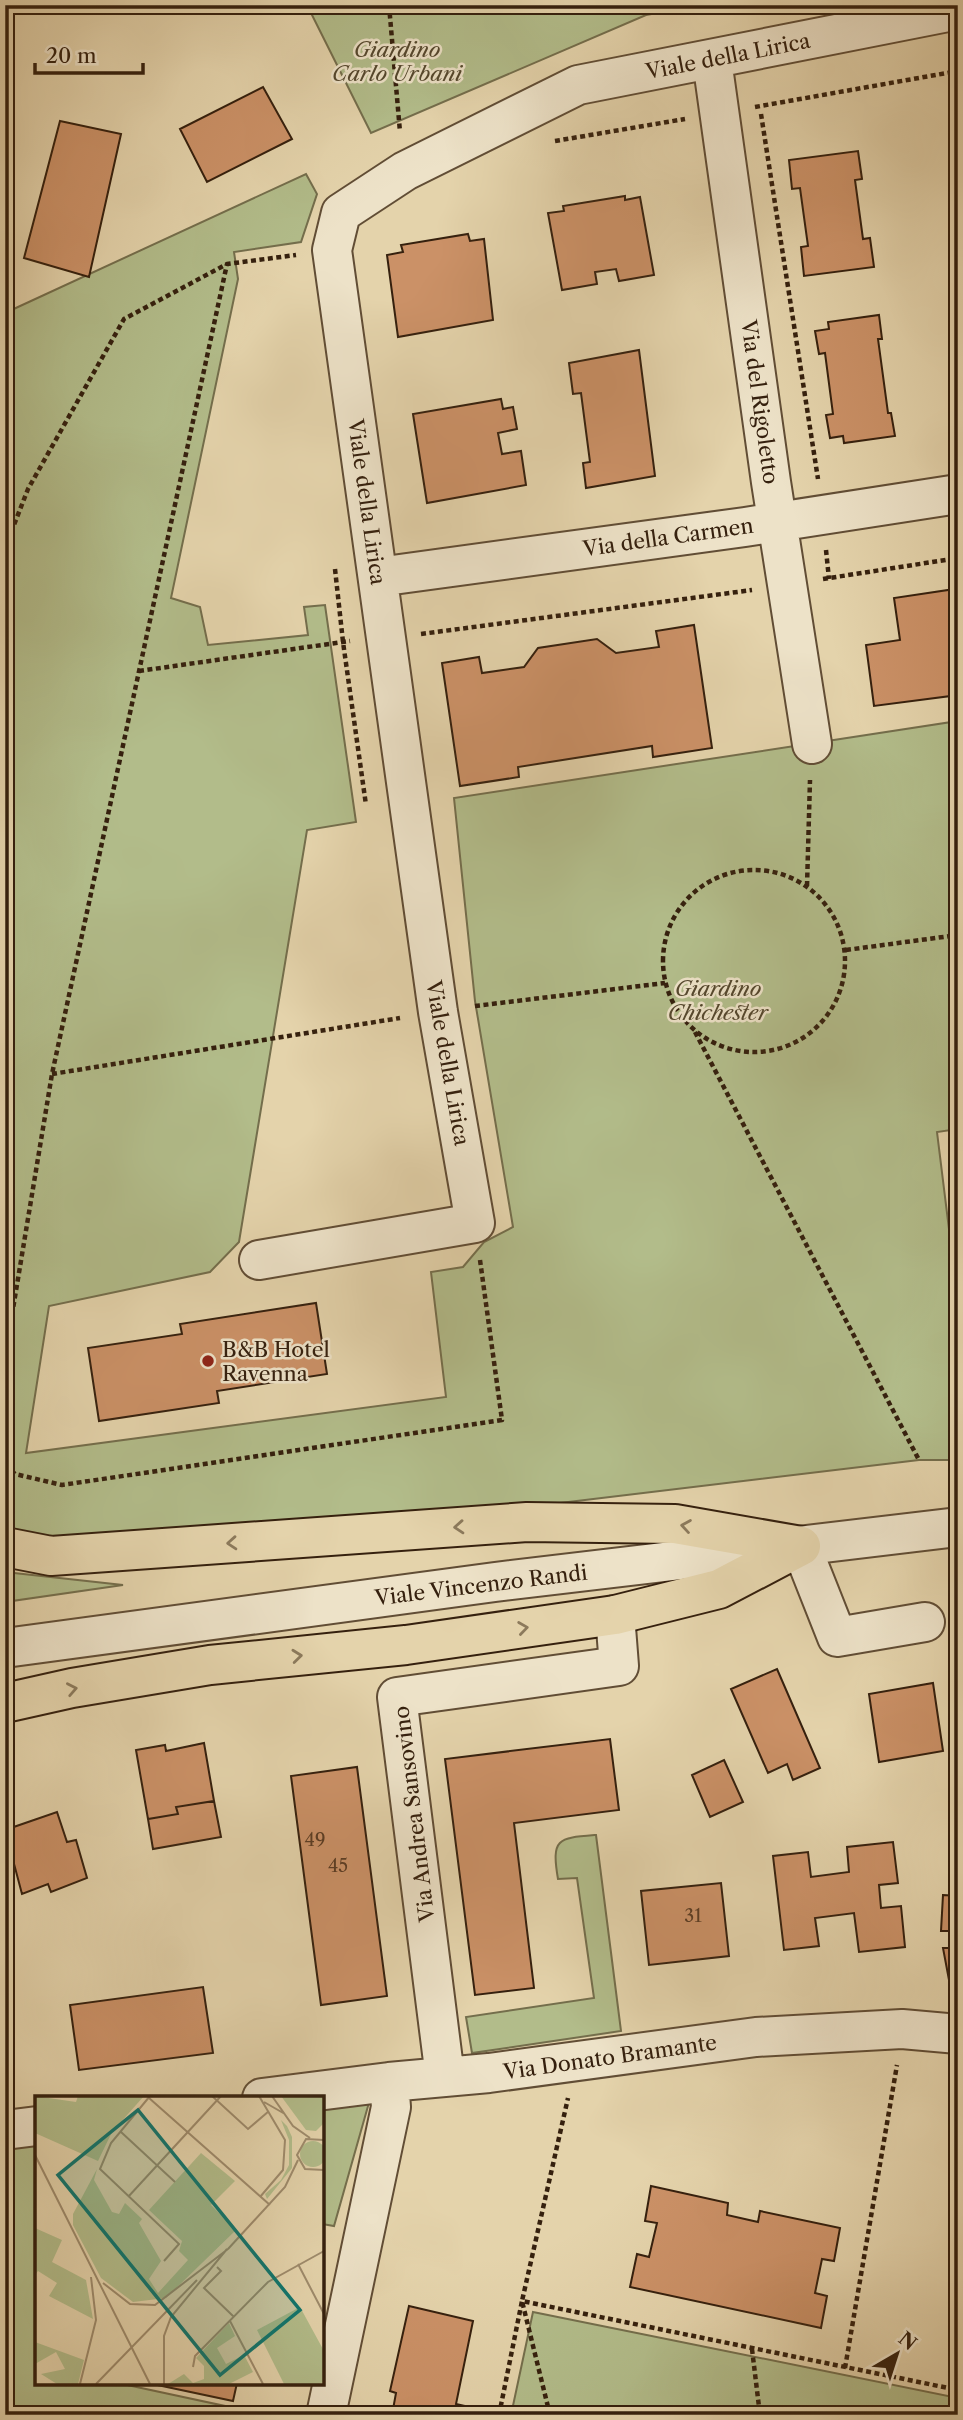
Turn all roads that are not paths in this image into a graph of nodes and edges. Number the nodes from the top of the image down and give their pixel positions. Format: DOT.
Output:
graph roads {
  1 [pos="958,10"];
  2 [pos="712,60"];
  3 [pos="958,494"];
  4 [pos="779,522"];
  5 [pos="396,575"];
  6 [pos="811,744"];
  7 [pos="259,1260"];
  8 [pos="958,1527"];
  9 [pos="801,1546"];
  10 [pos="5,1547"];
  11 [pos="615,1615"];
  12 [pos="925,1622"];
  13 [pos="5,1648"];
  14 [pos="5,1703"];
  15 [pos="958,2034"];
  16 [pos="445,2077"];
  17 [pos="389,2082"];
  18 [pos="278,2096"];
  19 [pos="35,2126"];
  20 [pos="5,2130"];
  21 [pos="326,2415"];
  1 -- 2 [label="street, Viale della Lirica"];
  2 -- 4 [label="street, Via del Rigoletto"];
  2 -- 5 [label="street, Viale della Lirica"];
  3 -- 4 [label="street, Via della Carmen"];
  4 -- 5 [label="street, Via della Carmen"];
  4 -- 6 [label="street, Via del Rigoletto"];
  5 -- 7 [label="street, Viale della Lirica"];
  8 -- 9 [label="street, Viale Vincenzo Randi"];
  9 -- 10 [label="highway, one-way"];
  9 -- 11 [label="highway"];
  9 -- 12 [label="street"];
  9 -- 13 [label="street, Viale Vincenzo Randi"];
  14 -- 11 [label="highway, one-way"];
  11 -- 16 [label="street, Via Andrea Sansovino"];
  15 -- 16 [label="street, Via Donato Bramante"];
  16 -- 17 [label="street, Via Donato Bramante"];
  17 -- 18 [label="street, Via Donato Bramante"];
  17 -- 21 [label="street"];
  19 -- 20 [label="street"];
}
